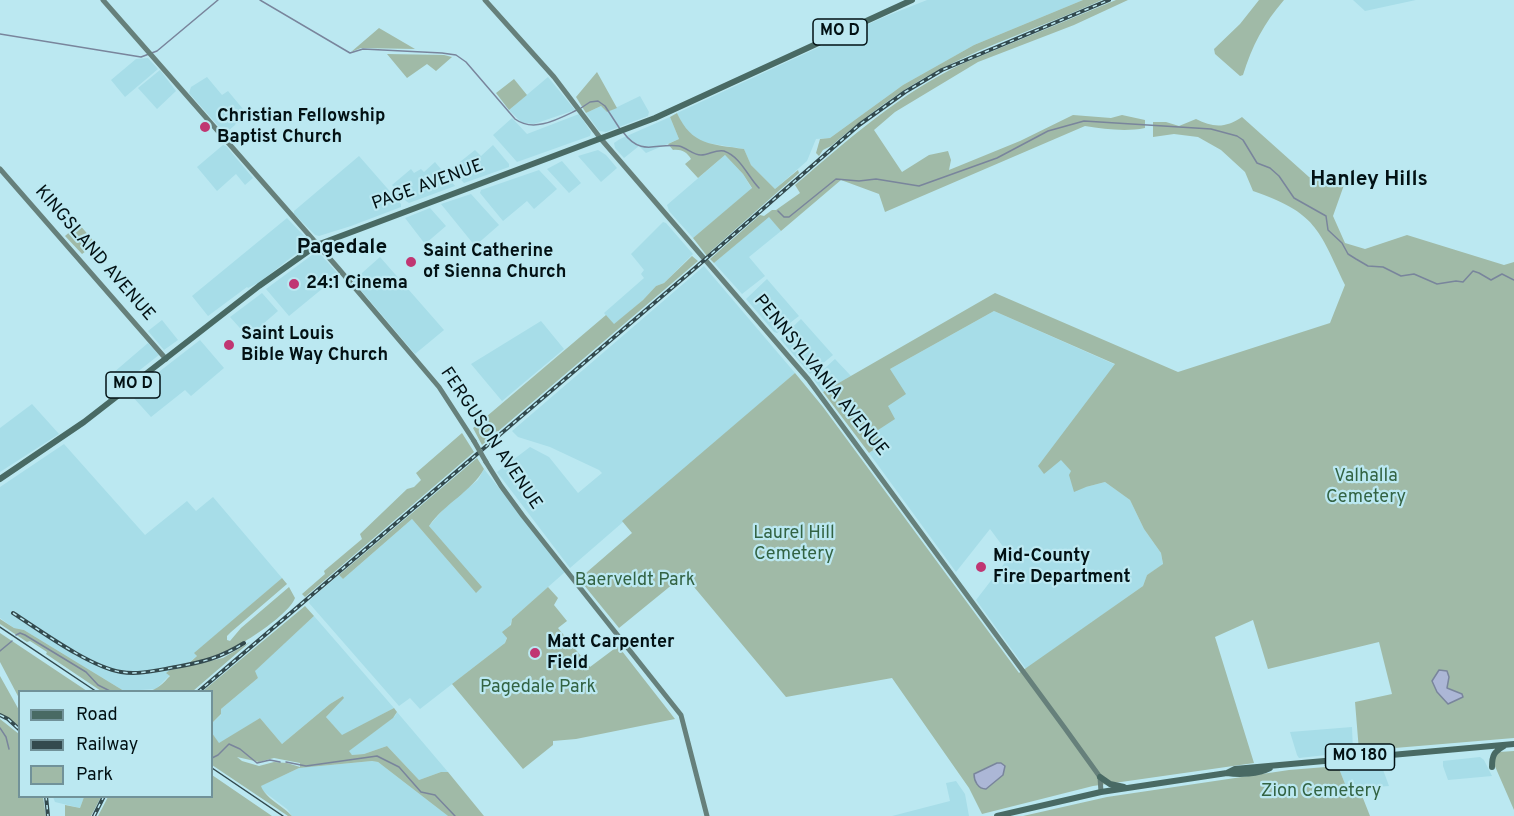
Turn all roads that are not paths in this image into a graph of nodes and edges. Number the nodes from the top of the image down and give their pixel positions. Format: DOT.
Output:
graph roads {
  1 [pos="104,0"];
  2 [pos="485,0"];
  3 [pos="912,0"];
  4 [pos="601,139"];
  5 [pos="0,169"];
  6 [pos="317,245"];
  7 [pos="166,359"];
  8 [pos="0,479"];
  9 [pos="1514,744"];
  10 [pos="1505,745"];
  11 [pos="1492,767"];
  12 [pos="1100,777"];
  13 [pos="1128,788"];
  14 [pos="1101,792"];
  15 [pos="708,816"];
  16 [pos="997,816"];
  1 -- 6 [label="street, FERGUSON AVENUE"];
  2 -- 4 [label="street, PENNSYLVANIA AVENUE"];
  3 -- 4 [label="main road, PAGE AVENUE / MO D"];
  4 -- 6 [label="main road, PAGE AVENUE / MO D"];
  4 -- 12 [label="street, PENNSYLVANIA AVENUE"];
  5 -- 7 [label="street, KINGSLAND AVENUE"];
  6 -- 7 [label="main road, PAGE AVENUE / MO D"];
  6 -- 15 [label="street, FERGUSON AVENUE, bridge"];
  7 -- 8 [label="main road, PAGE AVENUE / MO D"];
  9 -- 10 [label="main road, MO 180"];
  10 -- 11 [label="main road"];
  10 -- 13 [label="main road, MO 180"];
  12 -- 13 [label="main road"];
  12 -- 14 [label="street"];
  13 -- 14 [label="main road, MO 180"];
  14 -- 16 [label="main road, MO 180"];
}
